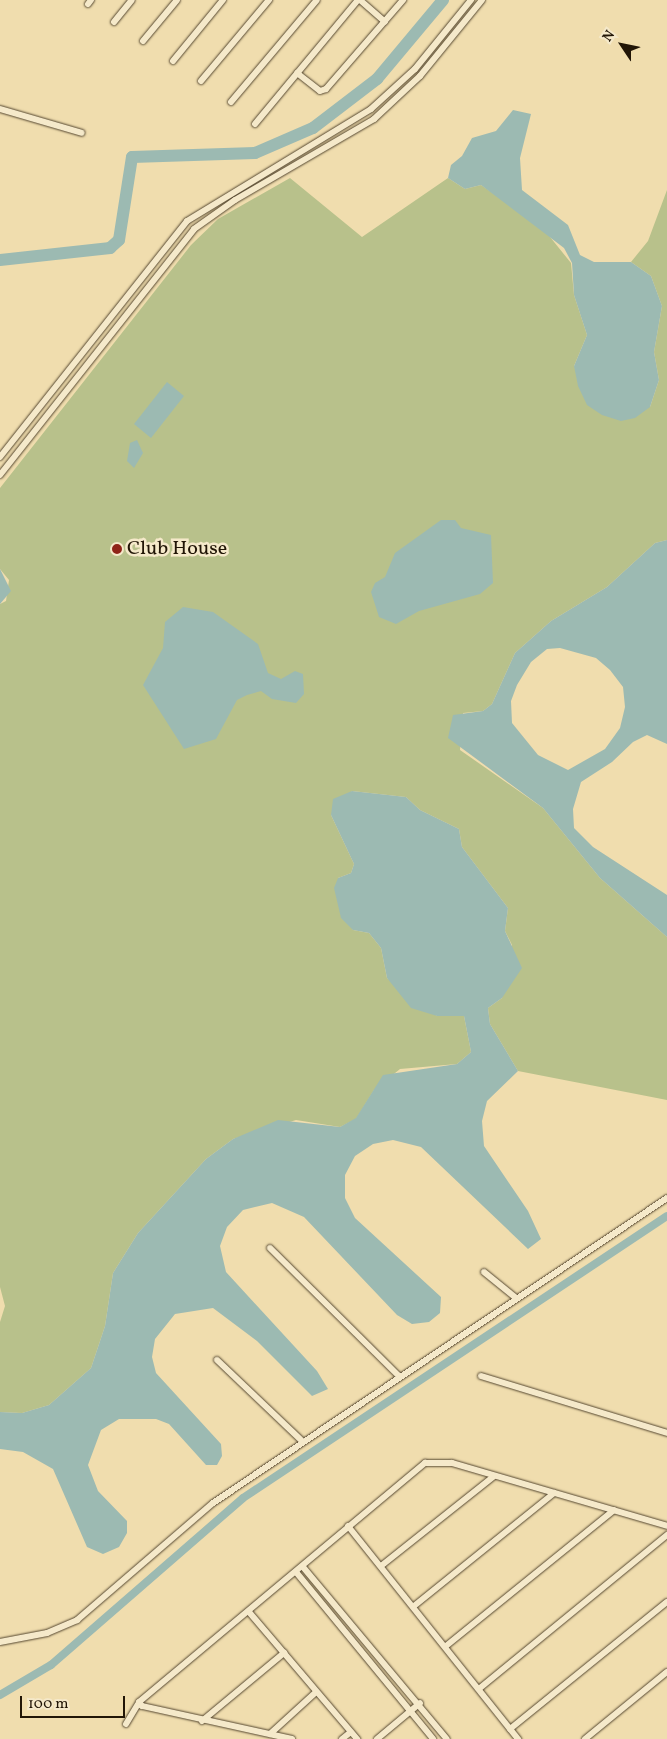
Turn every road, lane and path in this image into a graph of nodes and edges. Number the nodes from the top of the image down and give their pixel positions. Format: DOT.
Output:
graph roads {
  1 [pos="132,0"];
  2 [pos="177,0"];
  3 [pos="223,0"];
  4 [pos="270,0"];
  5 [pos="317,0"];
  6 [pos="359,0"];
  7 [pos="403,0"];
  8 [pos="471,0"];
  9 [pos="482,0"];
  10 [pos="114,22"];
  11 [pos="385,22"];
  12 [pos="143,41"];
  13 [pos="173,60"];
  14 [pos="297,74"];
  15 [pos="201,81"];
  16 [pos="231,102"];
  17 [pos="0,109"];
  18 [pos="255,124"];
  19 [pos="82,133"];
  20 [pos="0,457"];
  21 [pos="0,475"];
  22 [pos="667,1198"];
  23 [pos="270,1248"];
  24 [pos="484,1272"];
  25 [pos="515,1297"];
  26 [pos="217,1360"];
  27 [pos="399,1376"];
  28 [pos="481,1376"];
  29 [pos="667,1433"];
  30 [pos="302,1441"];
  31 [pos="494,1476"];
  32 [pos="554,1493"];
  33 [pos="614,1510"];
  34 [pos="348,1526"];
  35 [pos="667,1526"];
  36 [pos="667,1535"];
  37 [pos="381,1566"];
  38 [pos="303,1567"];
  39 [pos="296,1572"];
  40 [pos="667,1602"];
  41 [pos="414,1606"];
  42 [pos="249,1612"];
  43 [pos="0,1642"];
  44 [pos="446,1646"];
  45 [pos="284,1653"];
  46 [pos="667,1672"];
  47 [pos="480,1688"];
  48 [pos="316,1692"];
  49 [pos="420,1703"];
  50 [pos="138,1704"];
  51 [pos="410,1711"];
  52 [pos="202,1721"];
  53 [pos="126,1724"];
  54 [pos="510,1729"];
  55 [pos="351,1732"];
  56 [pos="270,1734"];
  57 [pos="292,1739"];
  58 [pos="342,1739"];
  59 [pos="357,1739"];
  60 [pos="377,1739"];
  61 [pos="433,1739"];
  62 [pos="447,1739"];
  63 [pos="518,1739"];
  64 [pos="585,1739"];
  1 -- 10 [label="street"];
  2 -- 12 [label="street"];
  3 -- 13 [label="street"];
  4 -- 15 [label="street"];
  5 -- 16 [label="street"];
  6 -- 11 [label="street"];
  6 -- 14 [label="street"];
  7 -- 11 [label="street"];
  8 -- 20 [label="street"];
  9 -- 21 [label="street"];
  11 -- 14 [label="street"];
  14 -- 18 [label="street"];
  17 -- 19 [label="street"];
  22 -- 25 [label="street"];
  23 -- 27 [label="street"];
  24 -- 25 [label="street"];
  25 -- 27 [label="street"];
  26 -- 30 [label="street"];
  27 -- 30 [label="street"];
  28 -- 29 [label="street"];
  30 -- 43 [label="street"];
  31 -- 32 [label="street"];
  31 -- 34 [label="street"];
  31 -- 37 [label="street"];
  32 -- 33 [label="street"];
  32 -- 41 [label="street"];
  33 -- 35 [label="street"];
  33 -- 44 [label="street"];
  34 -- 37 [label="street"];
  34 -- 38 [label="street"];
  36 -- 47 [label="street"];
  37 -- 41 [label="street"];
  38 -- 39 [label="street"];
  38 -- 49 [label="street"];
  39 -- 42 [label="street"];
  39 -- 51 [label="street"];
  40 -- 54 [label="street"];
  41 -- 44 [label="street"];
  42 -- 45 [label="street"];
  42 -- 50 [label="street"];
  44 -- 47 [label="street"];
  45 -- 48 [label="street"];
  45 -- 52 [label="street"];
  46 -- 64 [label="street"];
  47 -- 54 [label="street"];
  48 -- 55 [label="street"];
  48 -- 56 [label="street"];
  49 -- 51 [label="street"];
  49 -- 62 [label="street"];
  50 -- 52 [label="street"];
  50 -- 53 [label="street"];
  51 -- 60 [label="street"];
  51 -- 61 [label="street"];
  52 -- 56 [label="street"];
  54 -- 63 [label="street"];
  55 -- 58 [label="street"];
  55 -- 59 [label="street"];
  56 -- 57 [label="street"];
}
